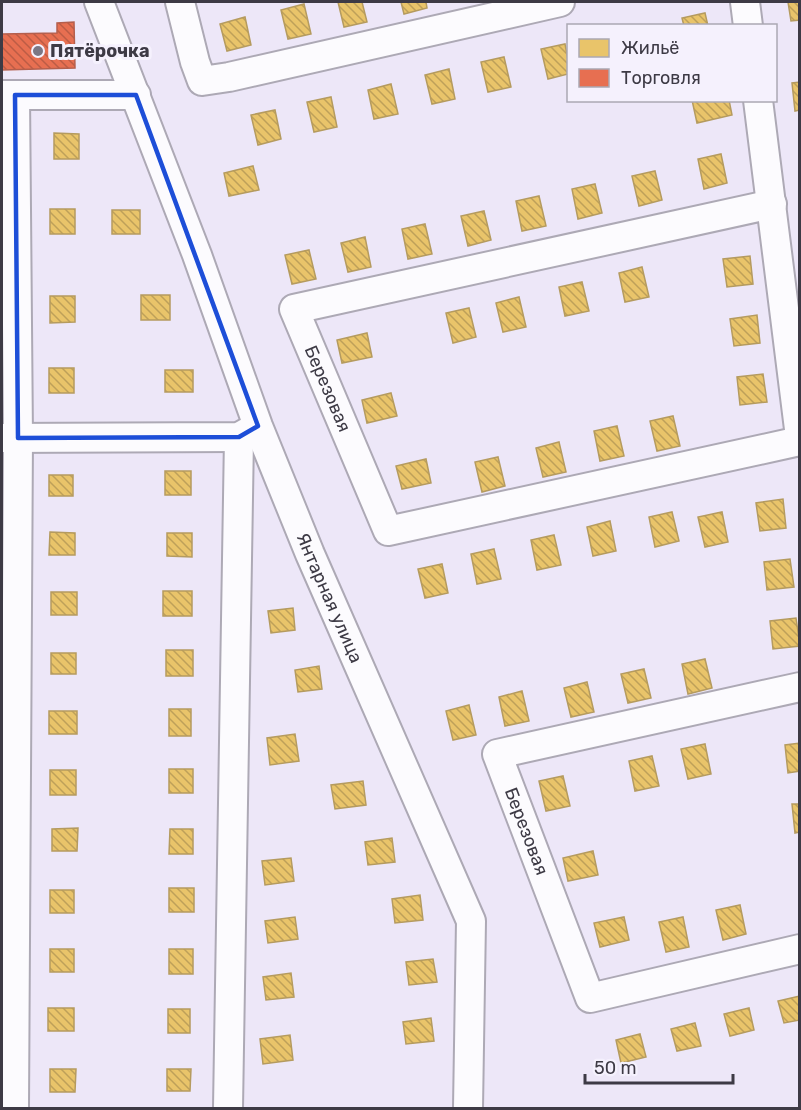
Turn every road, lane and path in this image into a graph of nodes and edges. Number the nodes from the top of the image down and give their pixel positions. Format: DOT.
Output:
graph roads {
  1 [pos="99,2"];
  2 [pos="180,2"];
  3 [pos="560,2"];
  4 [pos="745,2"];
  5 [pos="748,24"];
  6 [pos="8,95"];
  7 [pos="135,95"];
  8 [pos="758,102"];
  9 [pos="772,204"];
  10 [pos="248,431"];
  11 [pos="10,438"];
  12 [pos="800,439"];
  13 [pos="800,687"];
  14 [pos="800,950"];
  15 [pos="14,1108"];
  16 [pos="228,1108"];
  17 [pos="468,1108"];
  1 -- 7 [label="street, Янтарная улица"];
  2 -- 3 [label="street"];
  4 -- 5 [label="street"];
  6 -- 7 [label="street"];
  6 -- 11 [label="street"];
  7 -- 10 [label="street, Янтарная улица"];
  8 -- 9 [label="street, Березовая"];
  9 -- 12 [label="street, Березовая"];
  9 -- 12 [label="street, Березовая"];
  10 -- 11 [label="street"];
  10 -- 16 [label="street, Янтарная улица"];
  10 -- 17 [label="street, Янтарная улица"];
  11 -- 15 [label="street"];
  13 -- 14 [label="street, Березовая"];
}
